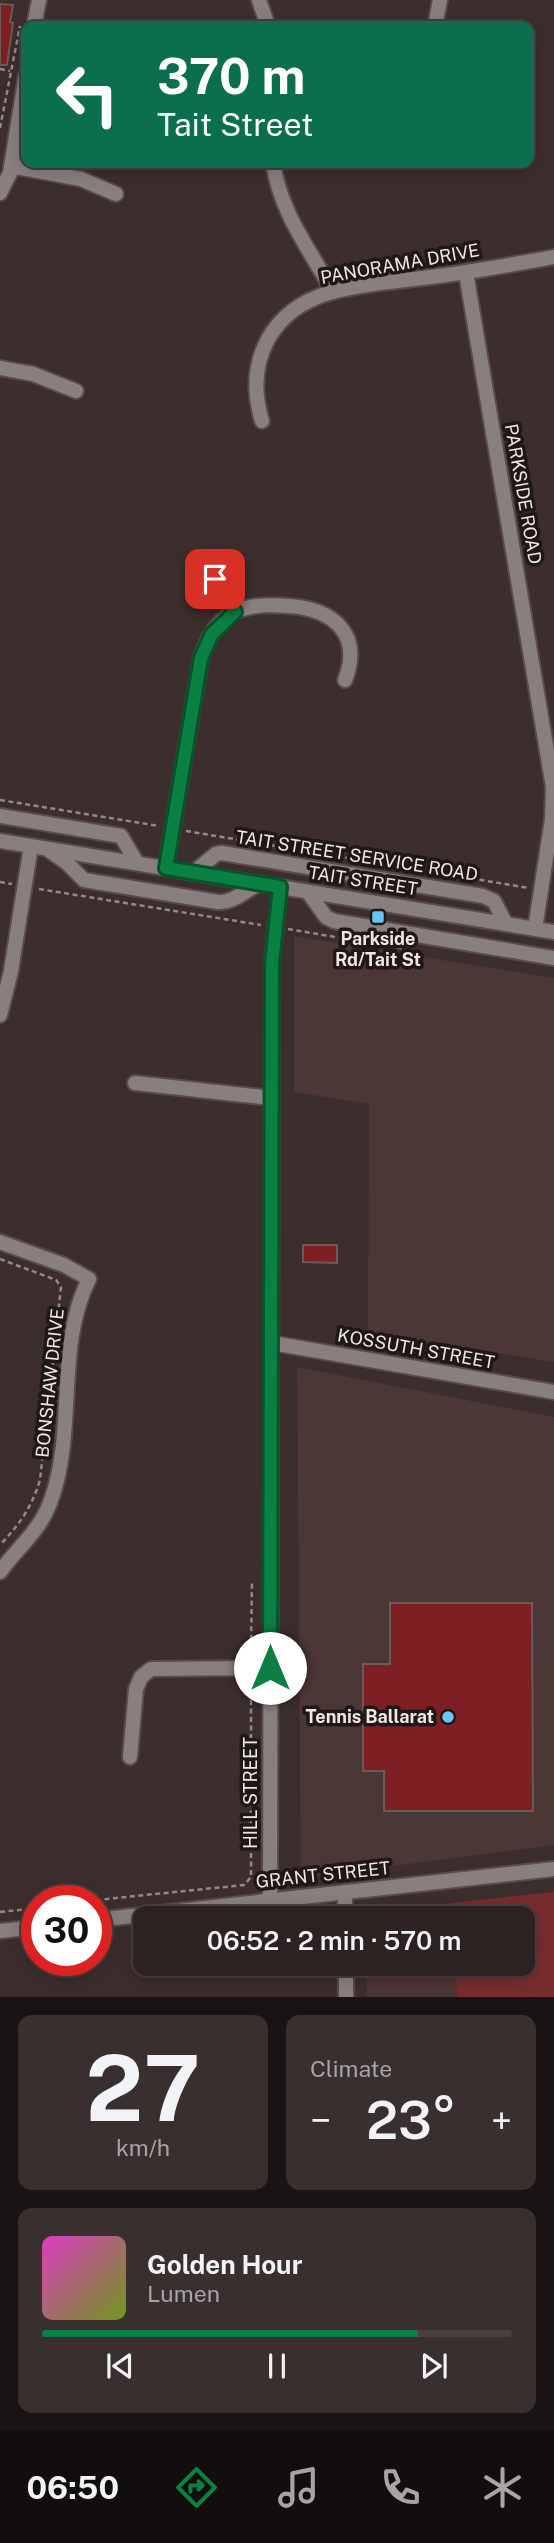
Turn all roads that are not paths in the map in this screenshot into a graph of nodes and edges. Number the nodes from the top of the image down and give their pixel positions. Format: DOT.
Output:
graph roads {
  1 [pos="39,0"];
  2 [pos="259,0"];
  3 [pos="440,0"];
  4 [pos="35,21"];
  5 [pos="266,21"];
  6 [pos="436,21"];
  7 [pos="21,105"];
  8 [pos="11,166"];
  9 [pos="21,168"];
  10 [pos="22,168"];
  11 [pos="274,168"];
  12 [pos="0,193"];
  13 [pos="116,194"];
  14 [pos="554,257"];
  15 [pos="466,272"];
  16 [pos="332,292"];
  17 [pos="0,368"];
  18 [pos="76,391"];
  19 [pos="262,421"];
  20 [pos="215,579"];
  21 [pos="235,612"];
  22 [pos="345,680"];
  23 [pos="0,816"];
  24 [pos="0,841"];
  25 [pos="31,846"];
  26 [pos="47,849"];
  27 [pos="137,863"];
  28 [pos="166,868"];
  29 [pos="193,873"];
  30 [pos="262,884"];
  31 [pos="280,887"];
  32 [pos="307,892"];
  33 [pos="506,924"];
  34 [pos="535,929"];
  35 [pos="554,932"];
  36 [pos="554,958"];
  37 [pos="0,1014"];
  38 [pos="135,1083"];
  39 [pos="271,1098"];
  40 [pos="0,1242"];
  41 [pos="272,1343"];
  42 [pos="554,1392"];
  43 [pos="0,1572"];
  44 [pos="270,1668"];
  45 [pos="130,1757"];
  46 [pos="554,1869"];
  47 [pos="345,1892"];
  48 [pos="270,1901"];
  49 [pos="345,1906"];
  50 [pos="112,1918"];
  51 [pos="21,1929"];
  52 [pos="0,1931"];
  53 [pos="345,1976"];
  54 [pos="346,1997"];
  1 -- 4 [label="street"];
  2 -- 5 [label="street"];
  3 -- 6 [label="street"];
  7 -- 8 [label="street"];
  8 -- 9 [label="street"];
  8 -- 12 [label="street"];
  10 -- 13 [label="street"];
  11 -- 16 [label="street"];
  14 -- 15 [label="street, PANORAMA DRIVE"];
  15 -- 16 [label="street, PANORAMA DRIVE"];
  15 -- 34 [label="street, PARKSIDE ROAD"];
  16 -- 19 [label="street, PANORAMA DRIVE"];
  17 -- 18 [label="street"];
  20 -- 21 [label="street"];
  21 -- 22 [label="street"];
  21 -- 28 [label="street"];
  23 -- 27 [label="street"];
  24 -- 25 [label="street, TAIT STREET"];
  25 -- 26 [label="street, TAIT STREET"];
  25 -- 37 [label="street"];
  26 -- 27 [label="street, TAIT STREET"];
  26 -- 30 [label="street"];
  27 -- 28 [label="street, TAIT STREET"];
  28 -- 29 [label="street, TAIT STREET"];
  29 -- 30 [label="street, TAIT STREET"];
  29 -- 33 [label="street, TAIT STREET SERVICE ROAD"];
  30 -- 31 [label="street, TAIT STREET"];
  31 -- 32 [label="street, TAIT STREET"];
  31 -- 39 [label="street, HILL STREET"];
  32 -- 33 [label="street, TAIT STREET"];
  32 -- 36 [label="street"];
  33 -- 34 [label="street, TAIT STREET"];
  34 -- 35 [label="street, TAIT STREET"];
  38 -- 39 [label="street"];
  39 -- 41 [label="street, HILL STREET"];
  40 -- 43 [label="street, BONSHAW DRIVE"];
  41 -- 42 [label="street, KOSSUTH STREET"];
  41 -- 44 [label="street, HILL STREET"];
  44 -- 45 [label="street"];
  44 -- 48 [label="street, HILL STREET"];
  46 -- 47 [label="street, GRANT STREET"];
  47 -- 48 [label="street, GRANT STREET"];
  47 -- 49 [label="street"];
  48 -- 50 [label="street, GRANT STREET"];
  51 -- 52 [label="street"];
  53 -- 54 [label="street"];
}
